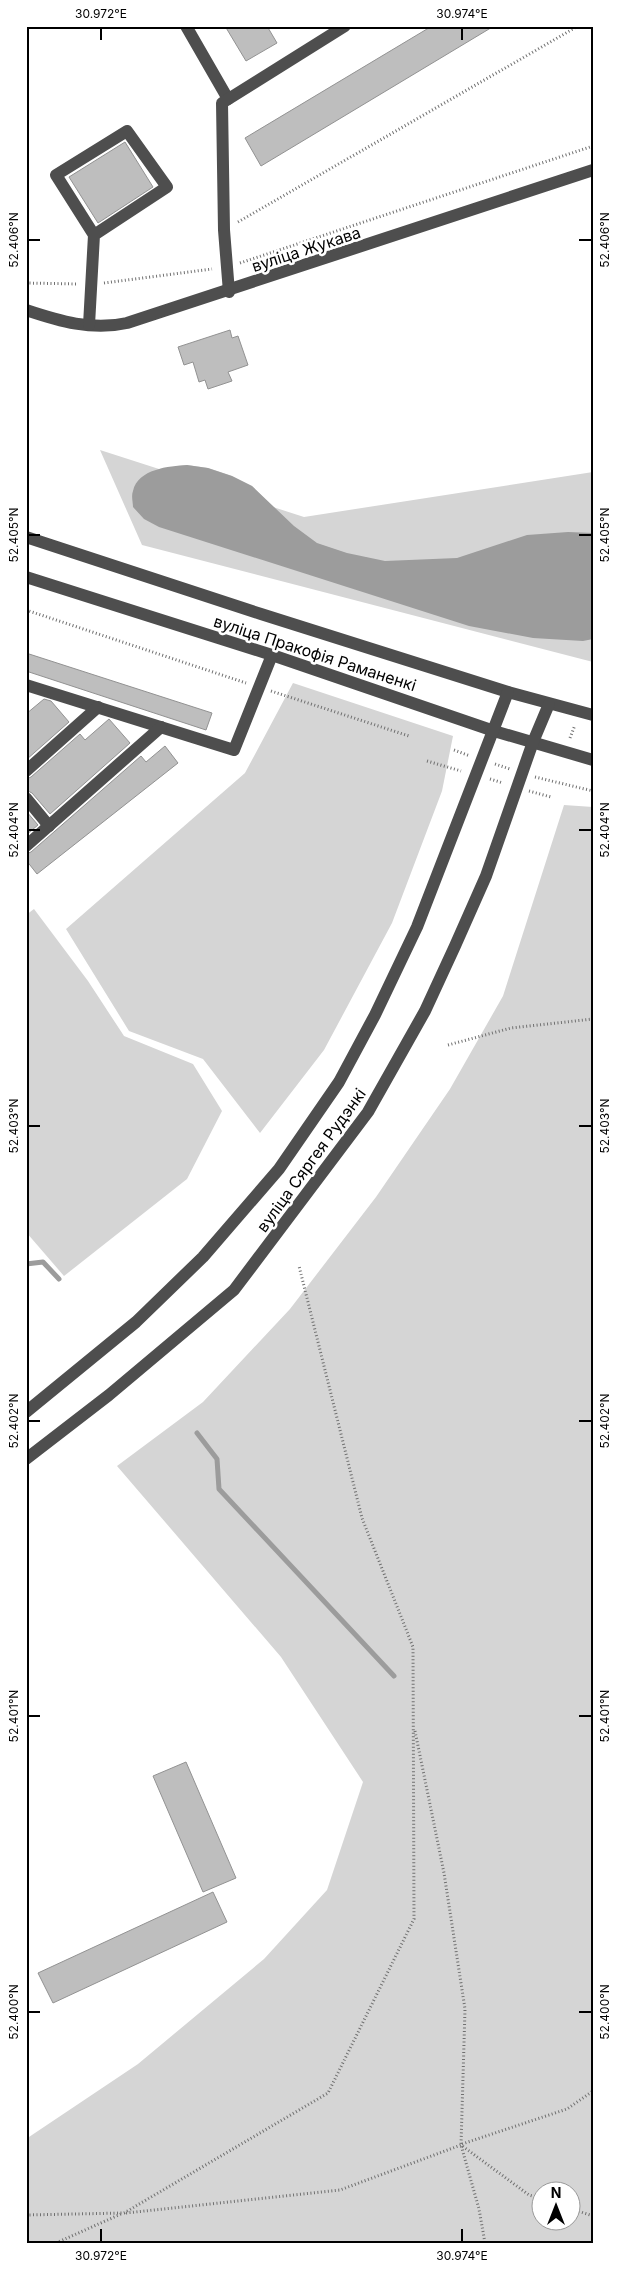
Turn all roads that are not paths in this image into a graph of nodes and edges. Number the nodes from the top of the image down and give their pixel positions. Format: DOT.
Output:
graph roads {
  1 [pos="186,26"];
  2 [pos="345,26"];
  3 [pos="228,99"];
  4 [pos="593,170"];
  5 [pos="94,235"];
  6 [pos="229,292"];
  7 [pos="26,310"];
  8 [pos="89,326"];
  9 [pos="26,536"];
  10 [pos="26,577"];
  11 [pos="272,655"];
  12 [pos="31,686"];
  13 [pos="508,692"];
  14 [pos="26,698"];
  15 [pos="549,704"];
  16 [pos="98,707"];
  17 [pos="593,715"];
  18 [pos="161,727"];
  19 [pos="494,731"];
  20 [pos="533,742"];
  21 [pos="593,760"];
  22 [pos="26,770"];
  23 [pos="26,798"];
  24 [pos="49,826"];
  25 [pos="26,846"];
  26 [pos="26,1412"];
  27 [pos="26,1459"];
  1 -- 3 [label="street"];
  2 -- 3 [label="street"];
  3 -- 6 [label="street"];
  4 -- 6 [label="street, вуліца Жукава"];
  5 -- 5 [label="street"];
  5 -- 8 [label="street"];
  6 -- 8 [label="street, вуліца Жукава"];
  7 -- 8 [label="street, вуліца Жукава"];
  9 -- 13 [label="street, вуліца Пракофія Раманенкі"];
  10 -- 11 [label="street, вуліца Пракофія Раманенкі"];
  11 -- 18 [label="street"];
  11 -- 19 [label="street, вуліца Пракофія Раманенкі"];
  12 -- 14 [label="street"];
  12 -- 16 [label="street"];
  13 -- 15 [label="street, вуліца Пракофія Раманенкі"];
  13 -- 19 [label="street, вуліца Сяргея Рудэнкі"];
  15 -- 17 [label="street, вуліца Пракофія Раманенкі"];
  15 -- 20 [label="street, вуліца Сяргея Рудэнкі"];
  16 -- 18 [label="street"];
  16 -- 22 [label="street"];
  18 -- 24 [label="street"];
  19 -- 20 [label="street, вуліца Пракофія Раманенкі"];
  19 -- 26 [label="street, вуліца Сяргея Рудэнкі"];
  20 -- 21 [label="street, вуліца Пракофія Раманенкі"];
  20 -- 27 [label="street, вуліца Сяргея Рудэнкі"];
  23 -- 24 [label="street"];
  24 -- 25 [label="street"];
}
